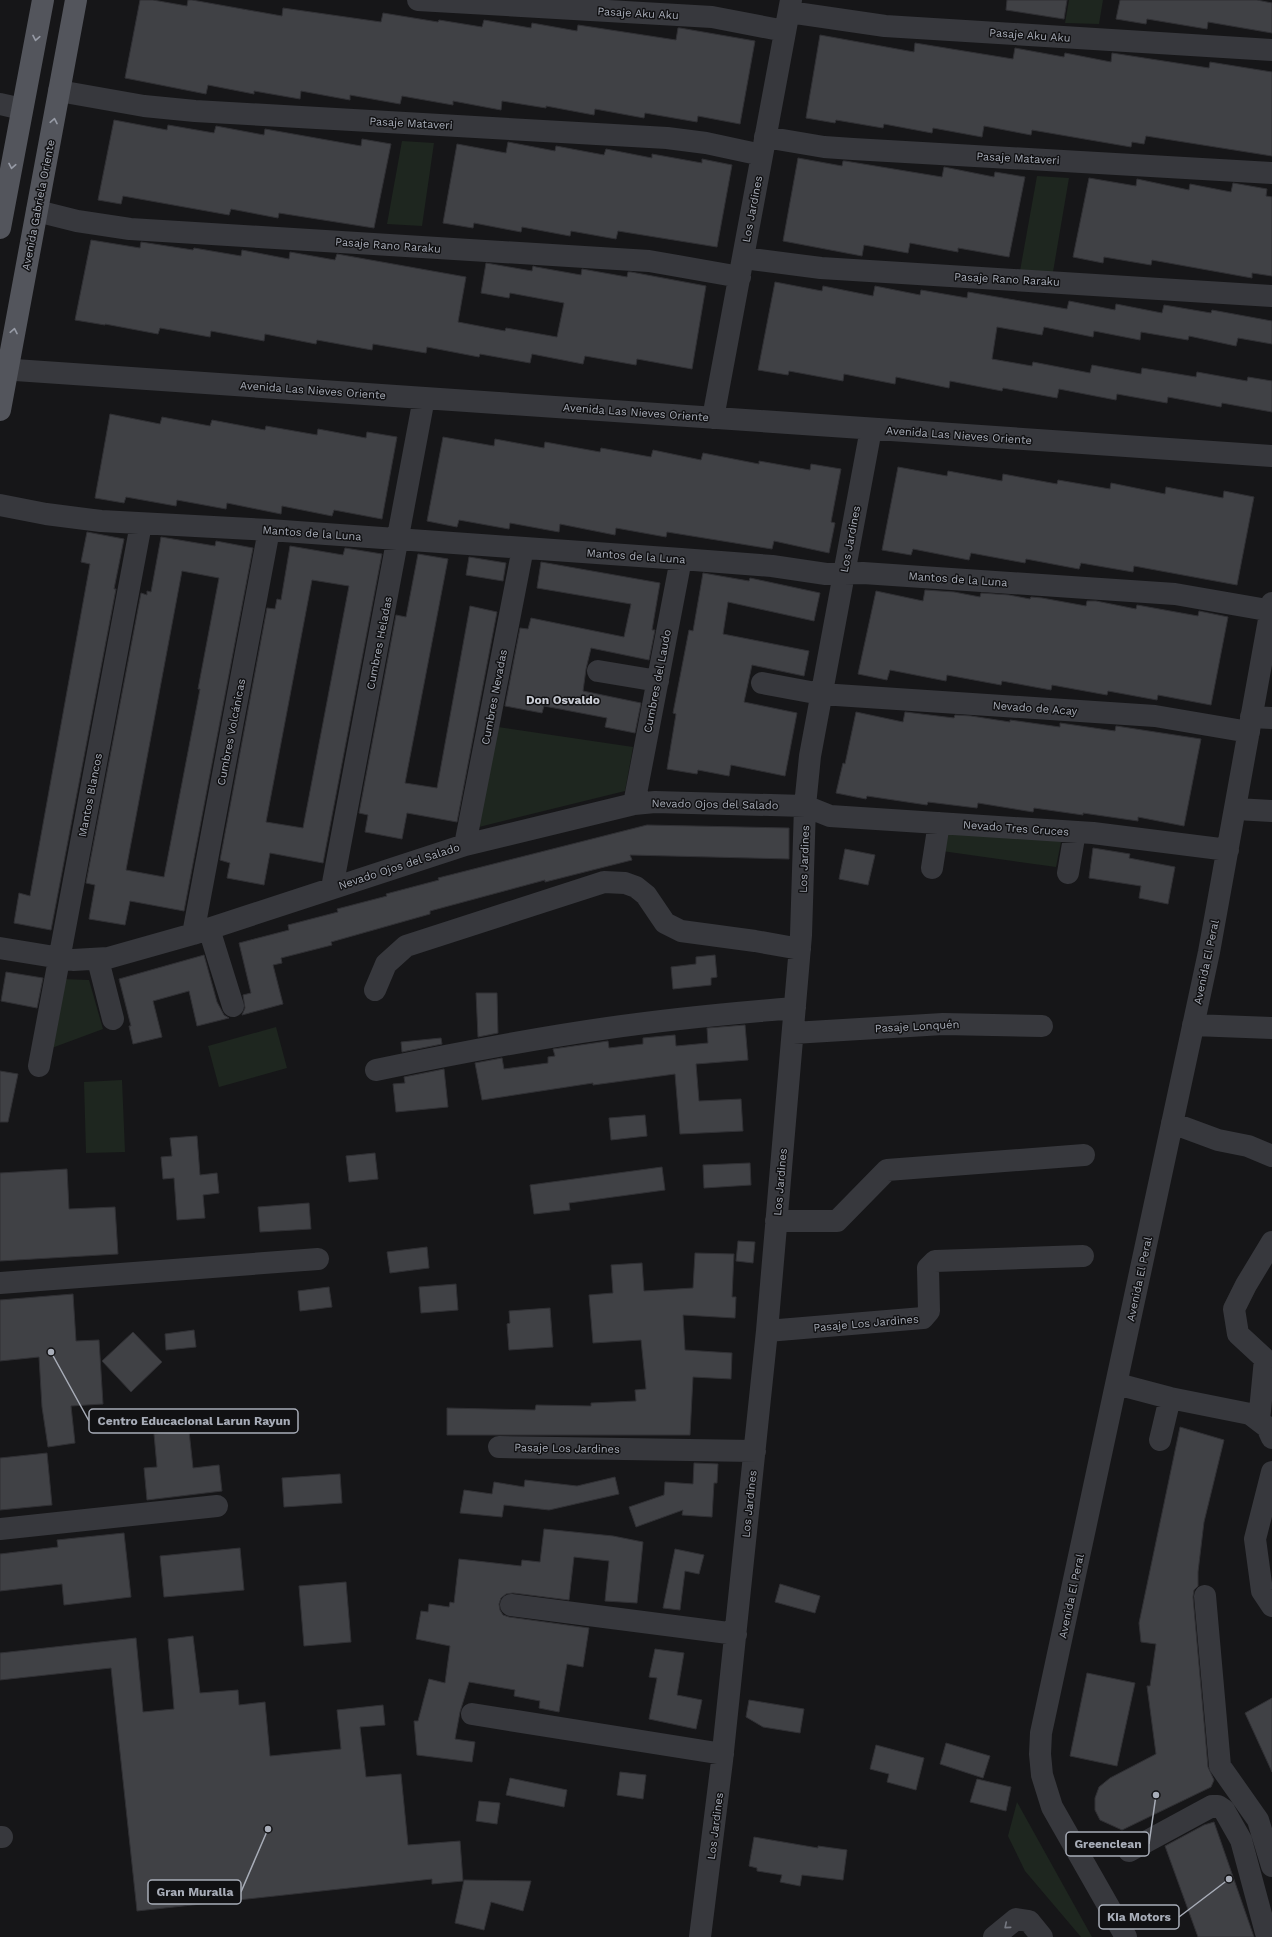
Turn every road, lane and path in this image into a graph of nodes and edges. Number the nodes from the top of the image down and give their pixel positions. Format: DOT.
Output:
graph roads {
  1 [pos="43,0"];
  2 [pos="76,0"];
  3 [pos="418,0"];
  4 [pos="788,14"];
  5 [pos="1272,50"];
  6 [pos="59,91"];
  7 [pos="0,104"];
  8 [pos="22,109"];
  9 [pos="764,146"];
  10 [pos="1272,173"];
  11 [pos="37,211"];
  12 [pos="0,223"];
  13 [pos="741,267"];
  14 [pos="1272,296"];
  15 [pos="4,369"];
  16 [pos="424,398"];
  17 [pos="0,410"];
  18 [pos="713,418"];
  19 [pos="870,429"];
  20 [pos="1272,456"];
  21 [pos="0,505"];
  22 [pos="141,524"];
  23 [pos="268,530"];
  24 [pos="398,539"];
  25 [pos="523,548"];
  26 [pos="681,559"];
  27 [pos="843,573"];
  28 [pos="1272,608"];
  29 [pos="598,671"];
  30 [pos="658,681"];
  31 [pos="762,682"];
  32 [pos="821,694"];
  33 [pos="1257,722"];
  34 [pos="634,804"];
  35 [pos="805,806"];
  36 [pos="1236,809"];
  37 [pos="1272,811"];
  38 [pos="939,823"];
  39 [pos="1075,832"];
  40 [pos="465,845"];
  41 [pos="1228,850"];
  42 [pos="932,868"];
  43 [pos="1068,873"];
  44 [pos="332,888"];
  45 [pos="201,931"];
  46 [pos="0,948"];
  47 [pos="800,950"];
  48 [pos="58,959"];
  49 [pos="98,960"];
  50 [pos="375,990"];
  51 [pos="233,1006"];
  52 [pos="795,1008"];
  53 [pos="113,1019"];
  54 [pos="1193,1025"];
  55 [pos="1042,1026"];
  56 [pos="1272,1028"];
  57 [pos="793,1033"];
  58 [pos="39,1066"];
  59 [pos="376,1070"];
  60 [pos="1172,1123"];
  61 [pos="1084,1155"];
  62 [pos="1272,1156"];
  63 [pos="776,1221"];
  64 [pos="1272,1242"];
  65 [pos="1083,1256"];
  66 [pos="318,1259"];
  67 [pos="0,1283"];
  68 [pos="767,1331"];
  69 [pos="1269,1357"];
  70 [pos="1117,1384"];
  71 [pos="1170,1398"];
  72 [pos="1259,1421"];
  73 [pos="1272,1438"];
  74 [pos="1160,1440"];
  75 [pos="499,1447"];
  76 [pos="755,1451"];
  77 [pos="1272,1472"];
  78 [pos="217,1506"];
  79 [pos="0,1529"];
  80 [pos="1205,1596"];
  81 [pos="511,1605"];
  82 [pos="1272,1606"];
  83 [pos="736,1634"];
  84 [pos="472,1714"];
  85 [pos="723,1754"];
  86 [pos="1244,1800"];
  87 [pos="1224,1810"];
  88 [pos="1129,1851"];
  89 [pos="1272,1866"];
  90 [pos="1266,1933"];
  91 [pos="700,1937"];
  92 [pos="994,1937"];
  93 [pos="1042,1937"];
  94 [pos="1126,1937"];
  1 -- 8 [label="main road, one-way"];
  2 -- 6 [label="main road, Avenida Gabriela Oriente"];
  3 -- 4 [label="street, Pasaje Aku Aku"];
  4 -- 5 [label="street, Pasaje Aku Aku"];
  4 -- 9 [label="street, Los Jardines"];
  6 -- 9 [label="street, Pasaje Mataveri"];
  11 -- 6 [label="main road, Avenida Gabriela Oriente, one-way"];
  7 -- 8 [label="street"];
  8 -- 12 [label="main road, one-way"];
  9 -- 10 [label="street, Pasaje Mataveri"];
  9 -- 13 [label="street, Los Jardines"];
  11 -- 13 [label="street, Pasaje Rano Raraku"];
  15 -- 11 [label="main road, Avenida Gabriela Oriente, one-way"];
  13 -- 14 [label="street, Pasaje Rano Raraku"];
  13 -- 18 [label="street, Los Jardines"];
  15 -- 16 [label="street, Avenida Las Nieves Oriente"];
  15 -- 17 [label="main road, Avenida Gabriela Oriente"];
  16 -- 18 [label="street, Avenida Las Nieves Oriente"];
  16 -- 24 [label="street, Cumbres Heladas"];
  18 -- 19 [label="street, Avenida Las Nieves Oriente"];
  19 -- 20 [label="street, Avenida Las Nieves Oriente"];
  19 -- 27 [label="street, Los Jardines"];
  21 -- 22 [label="street, Mantos de la Luna"];
  22 -- 23 [label="street, Mantos de la Luna"];
  22 -- 48 [label="street, Mantos Blancos"];
  23 -- 24 [label="street, Mantos de la Luna"];
  23 -- 45 [label="street, Cumbres Volcánicas"];
  24 -- 25 [label="street, Mantos de la Luna"];
  24 -- 44 [label="street, Cumbres Heladas"];
  25 -- 26 [label="street, Mantos de la Luna"];
  25 -- 40 [label="street, Cumbres Nevadas"];
  26 -- 27 [label="street, Mantos de la Luna"];
  26 -- 30 [label="street, Cumbres del Laudo"];
  27 -- 28 [label="street, Mantos de la Luna"];
  27 -- 32 [label="street, Los Jardines"];
  28 -- 33 [label="street, Avenida El Peral"];
  29 -- 30 [label="street"];
  30 -- 34 [label="street, Cumbres del Laudo"];
  31 -- 32 [label="street, Nevado de Acay"];
  32 -- 33 [label="street, Nevado de Acay"];
  32 -- 35 [label="street, Los Jardines"];
  33 -- 36 [label="street, Avenida El Peral"];
  34 -- 35 [label="street, Nevado Ojos del Salado"];
  34 -- 40 [label="street, Nevado Ojos del Salado"];
  35 -- 38 [label="street, Nevado Tres Cruces"];
  35 -- 47 [label="street, Los Jardines"];
  36 -- 37 [label="street"];
  36 -- 41 [label="street, Avenida El Peral"];
  38 -- 39 [label="street, Nevado Tres Cruces"];
  38 -- 42 [label="street"];
  39 -- 41 [label="street, Nevado Tres Cruces"];
  39 -- 43 [label="street"];
  40 -- 44 [label="street, Nevado Ojos del Salado"];
  41 -- 54 [label="street, Avenida El Peral"];
  44 -- 45 [label="street, Nevado Ojos del Salado"];
  45 -- 49 [label="street, Nevado Ojos del Salado"];
  45 -- 51 [label="street"];
  46 -- 48 [label="street, Nevado Ojos del Salado"];
  47 -- 50 [label="street"];
  47 -- 52 [label="street, Los Jardines"];
  48 -- 49 [label="street, Nevado Ojos del Salado"];
  48 -- 58 [label="street, Mantos Blancos"];
  49 -- 53 [label="street"];
  52 -- 57 [label="street, Los Jardines"];
  52 -- 59 [label="street"];
  54 -- 56 [label="street"];
  54 -- 60 [label="street, Avenida El Peral"];
  55 -- 57 [label="street, Pasaje Lonquén"];
  57 -- 63 [label="street, Los Jardines"];
  60 -- 62 [label="street"];
  60 -- 70 [label="street, Avenida El Peral"];
  61 -- 63 [label="street"];
  63 -- 68 [label="street, Los Jardines"];
  64 -- 69 [label="street"];
  65 -- 68 [label="street, Pasaje Los Jardines"];
  66 -- 67 [label="street"];
  68 -- 76 [label="street, Los Jardines"];
  69 -- 72 [label="street"];
  70 -- 71 [label="street"];
  70 -- 94 [label="street, Avenida El Peral"];
  71 -- 72 [label="street"];
  71 -- 74 [label="street"];
  72 -- 73 [label="street"];
  75 -- 76 [label="street, Pasaje Los Jardines"];
  76 -- 83 [label="street, Los Jardines"];
  77 -- 82 [label="street"];
  78 -- 79 [label="street"];
  80 -- 86 [label="street"];
  81 -- 83 [label="street"];
  83 -- 85 [label="street, Los Jardines"];
  84 -- 85 [label="street"];
  85 -- 91 [label="street, Los Jardines"];
  86 -- 87 [label="street"];
  86 -- 89 [label="street"];
  87 -- 88 [label="street"];
  87 -- 90 [label="street"];
  93 -- 92 [label="street, one-way"];
}
